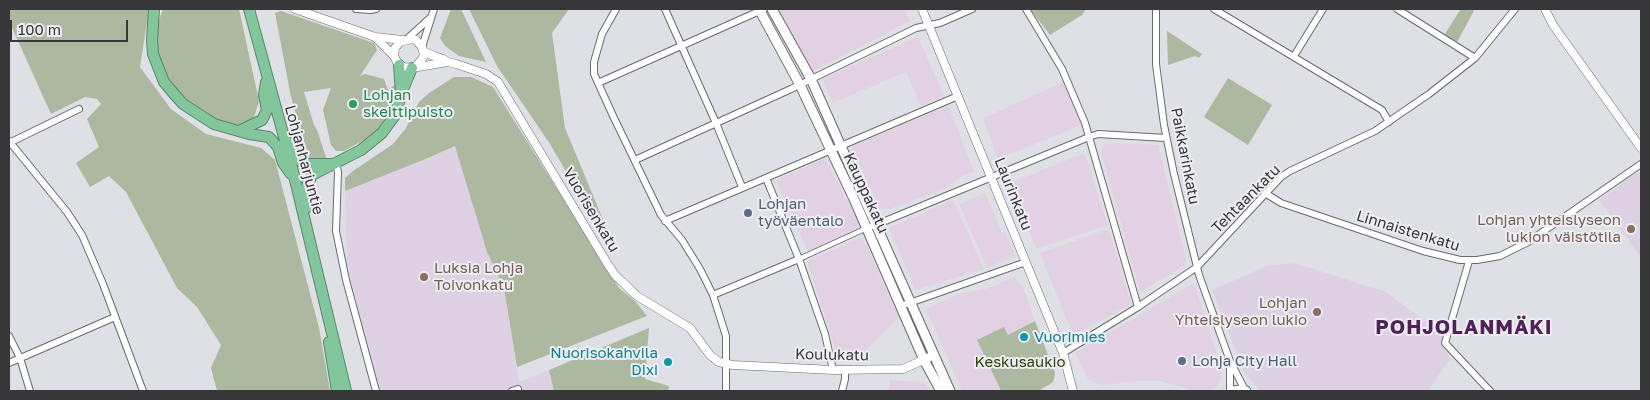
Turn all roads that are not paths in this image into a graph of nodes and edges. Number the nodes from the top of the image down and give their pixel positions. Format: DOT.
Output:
graph roads {
  1 [pos="154,9"];
  2 [pos="249,9"];
  3 [pos="295,9"];
  4 [pos="356,9"];
  5 [pos="376,9"];
  6 [pos="434,9"];
  7 [pos="616,9"];
  8 [pos="665,9"];
  9 [pos="772,9"];
  10 [pos="922,9"];
  11 [pos="972,9"];
  12 [pos="1026,9"];
  13 [pos="1156,9"];
  14 [pos="1214,9"];
  15 [pos="1323,9"];
  16 [pos="1397,9"];
  17 [pos="1515,9"];
  18 [pos="1545,9"];
  19 [pos="761,10"];
  20 [pos="430,18"];
  21 [pos="929,26"];
  22 [pos="375,37"];
  23 [pos="405,39"];
  24 [pos="681,46"];
  25 [pos="423,49"];
  26 [pos="1294,56"];
  27 [pos="1474,58"];
  28 [pos="397,60"];
  29 [pos="448,62"];
  30 [pos="414,67"];
  31 [pos="266,76"];
  32 [pos="811,79"];
  33 [pos="598,83"];
  34 [pos="800,85"];
  35 [pos="401,94"];
  36 [pos="958,96"];
  37 [pos="79,109"];
  38 [pos="279,121"];
  39 [pos="1389,122"];
  40 [pos="716,123"];
  41 [pos="241,130"];
  42 [pos="1089,137"];
  43 [pos="1166,138"];
  44 [pos="9,142"];
  45 [pos="841,146"];
  46 [pos="1641,148"];
  47 [pos="831,150"];
  48 [pos="635,160"];
  49 [pos="336,164"];
  50 [pos="1641,164"];
  51 [pos="992,177"];
  52 [pos="294,178"];
  53 [pos="766,178"];
  54 [pos="742,187"];
  55 [pos="1265,194"];
  56 [pos="665,221"];
  57 [pos="876,225"];
  58 [pos="867,228"];
  59 [pos="311,247"];
  60 [pos="799,259"];
  61 [pos="1469,260"];
  62 [pos="1026,262"];
  63 [pos="1197,267"];
  64 [pos="712,295"];
  65 [pos="911,302"];
  66 [pos="901,306"];
  67 [pos="1138,307"];
  68 [pos="115,317"];
  69 [pos="329,319"];
  70 [pos="9,336"];
  71 [pos="1063,353"];
  72 [pos="934,355"];
  73 [pos="20,358"];
  74 [pos="924,360"];
  75 [pos="1230,361"];
  76 [pos="9,362"];
  77 [pos="726,364"];
  78 [pos="833,370"];
  79 [pos="845,370"];
  80 [pos="30,391"];
  81 [pos="143,391"];
  82 [pos="337,391"];
  83 [pos="346,391"];
  84 [pos="376,391"];
  85 [pos="726,391"];
  86 [pos="842,391"];
  87 [pos="941,391"];
  88 [pos="950,391"];
  89 [pos="1073,391"];
  90 [pos="1232,391"];
  91 [pos="1245,391"];
  92 [pos="1490,391"];
  1 -- 41 [label="highway"];
  2 -- 31 [label="highway, Lohjanharjuntie"];
  3 -- 22 [label="street"];
  4 -- 5 [label="street"];
  6 -- 20 [label="street"];
  7 -- 33 [label="street"];
  8 -- 24 [label="street"];
  9 -- 32 [label="main road, Kauppakatu"];
  10 -- 21 [label="street, Laurinkatu"];
  11 -- 21 [label="street"];
  12 -- 42 [label="street"];
  13 -- 43 [label="street, Paikkarinkatu"];
  14 -- 26 [label="street"];
  15 -- 26 [label="street"];
  16 -- 27 [label="street"];
  17 -- 27 [label="street, Tehtaankatu"];
  18 -- 46 [label="street"];
  19 -- 24 [label="street"];
  19 -- 34 [label="main road, Kauppakatu"];
  20 -- 23 [label="street"];
  20 -- 25 [label="street"];
  21 -- 32 [label="street"];
  21 -- 36 [label="street, Laurinkatu"];
  22 -- 23 [label="street"];
  22 -- 28 [label="street"];
  23 -- 25 [label="street"];
  23 -- 28 [label="street"];
  24 -- 33 [label="street"];
  24 -- 40 [label="street"];
  25 -- 29 [label="street, Vuorisenkatu"];
  25 -- 30 [label="street"];
  26 -- 39 [label="street"];
  27 -- 39 [label="street, Tehtaankatu"];
  28 -- 30 [label="street"];
  28 -- 35 [label="highway"];
  29 -- 30 [label="street, Vuorisenkatu"];
  29 -- 77 [label="street, Vuorisenkatu"];
  30 -- 35 [label="highway"];
  31 -- 38 [label="highway, Lohjanharjuntie"];
  31 -- 41 [label="highway"];
  32 -- 34 [label="street"];
  32 -- 45 [label="main road, Kauppakatu"];
  33 -- 48 [label="street"];
  34 -- 40 [label="street"];
  34 -- 47 [label="main road, Kauppakatu"];
  35 -- 49 [label="highway"];
  36 -- 45 [label="street"];
  36 -- 51 [label="street, Laurinkatu"];
  37 -- 44 [label="street"];
  38 -- 49 [label="highway"];
  38 -- 52 [label="highway, Lohjanharjuntie"];
  39 -- 55 [label="street, Tehtaankatu"];
  40 -- 48 [label="street"];
  40 -- 54 [label="street"];
  41 -- 52 [label="highway"];
  42 -- 43 [label="street"];
  42 -- 51 [label="street"];
  42 -- 67 [label="street"];
  43 -- 63 [label="street, Paikkarinkatu"];
  44 -- 68 [label="street"];
  45 -- 47 [label="street"];
  45 -- 57 [label="main road, Kauppakatu"];
  47 -- 53 [label="street"];
  47 -- 58 [label="main road, Kauppakatu"];
  48 -- 56 [label="street"];
  49 -- 59 [label="highway"];
  49 -- 84 [label="street"];
  50 -- 61 [label="street, Linnaistenkatu"];
  51 -- 57 [label="street"];
  51 -- 62 [label="street, Laurinkatu"];
  52 -- 59 [label="highway, Lohjanharjuntie"];
  53 -- 54 [label="street"];
  53 -- 60 [label="street"];
  54 -- 56 [label="street"];
  55 -- 61 [label="street, Linnaistenkatu"];
  55 -- 63 [label="street, Tehtaankatu"];
  56 -- 64 [label="street"];
  57 -- 58 [label="street"];
  57 -- 65 [label="main road, Kauppakatu"];
  58 -- 60 [label="street"];
  58 -- 66 [label="main road, Kauppakatu"];
  59 -- 69 [label="highway, Lohjanharjuntie"];
  60 -- 64 [label="street"];
  60 -- 78 [label="street"];
  61 -- 92 [label="street"];
  62 -- 65 [label="street"];
  62 -- 71 [label="street, Laurinkatu"];
  63 -- 67 [label="street, Tehtaankatu"];
  63 -- 75 [label="street, Paikkarinkatu"];
  64 -- 77 [label="street"];
  65 -- 66 [label="street"];
  65 -- 72 [label="main road, Kauppakatu"];
  66 -- 74 [label="main road, Kauppakatu"];
  67 -- 71 [label="street, Tehtaankatu"];
  68 -- 73 [label="street"];
  68 -- 81 [label="street"];
  69 -- 82 [label="highway, Lohjanharjuntie"];
  69 -- 83 [label="highway, Lohjanharjuntie"];
  70 -- 73 [label="street"];
  71 -- 89 [label="street, Laurinkatu"];
  72 -- 74 [label="street, Koulukatu"];
  72 -- 88 [label="main road, Kauppakatu"];
  73 -- 76 [label="street"];
  73 -- 80 [label="street"];
  74 -- 79 [label="street, Koulukatu"];
  74 -- 87 [label="main road, Kauppakatu"];
  75 -- 90 [label="street, Paikkarinkatu"];
  75 -- 91 [label="street, Paikkarinkatu"];
  77 -- 78 [label="street, Koulukatu"];
  77 -- 85 [label="street"];
  78 -- 79 [label="street, Koulukatu"];
  79 -- 86 [label="street"];
  90 -- 91 [label="main road"];
}
